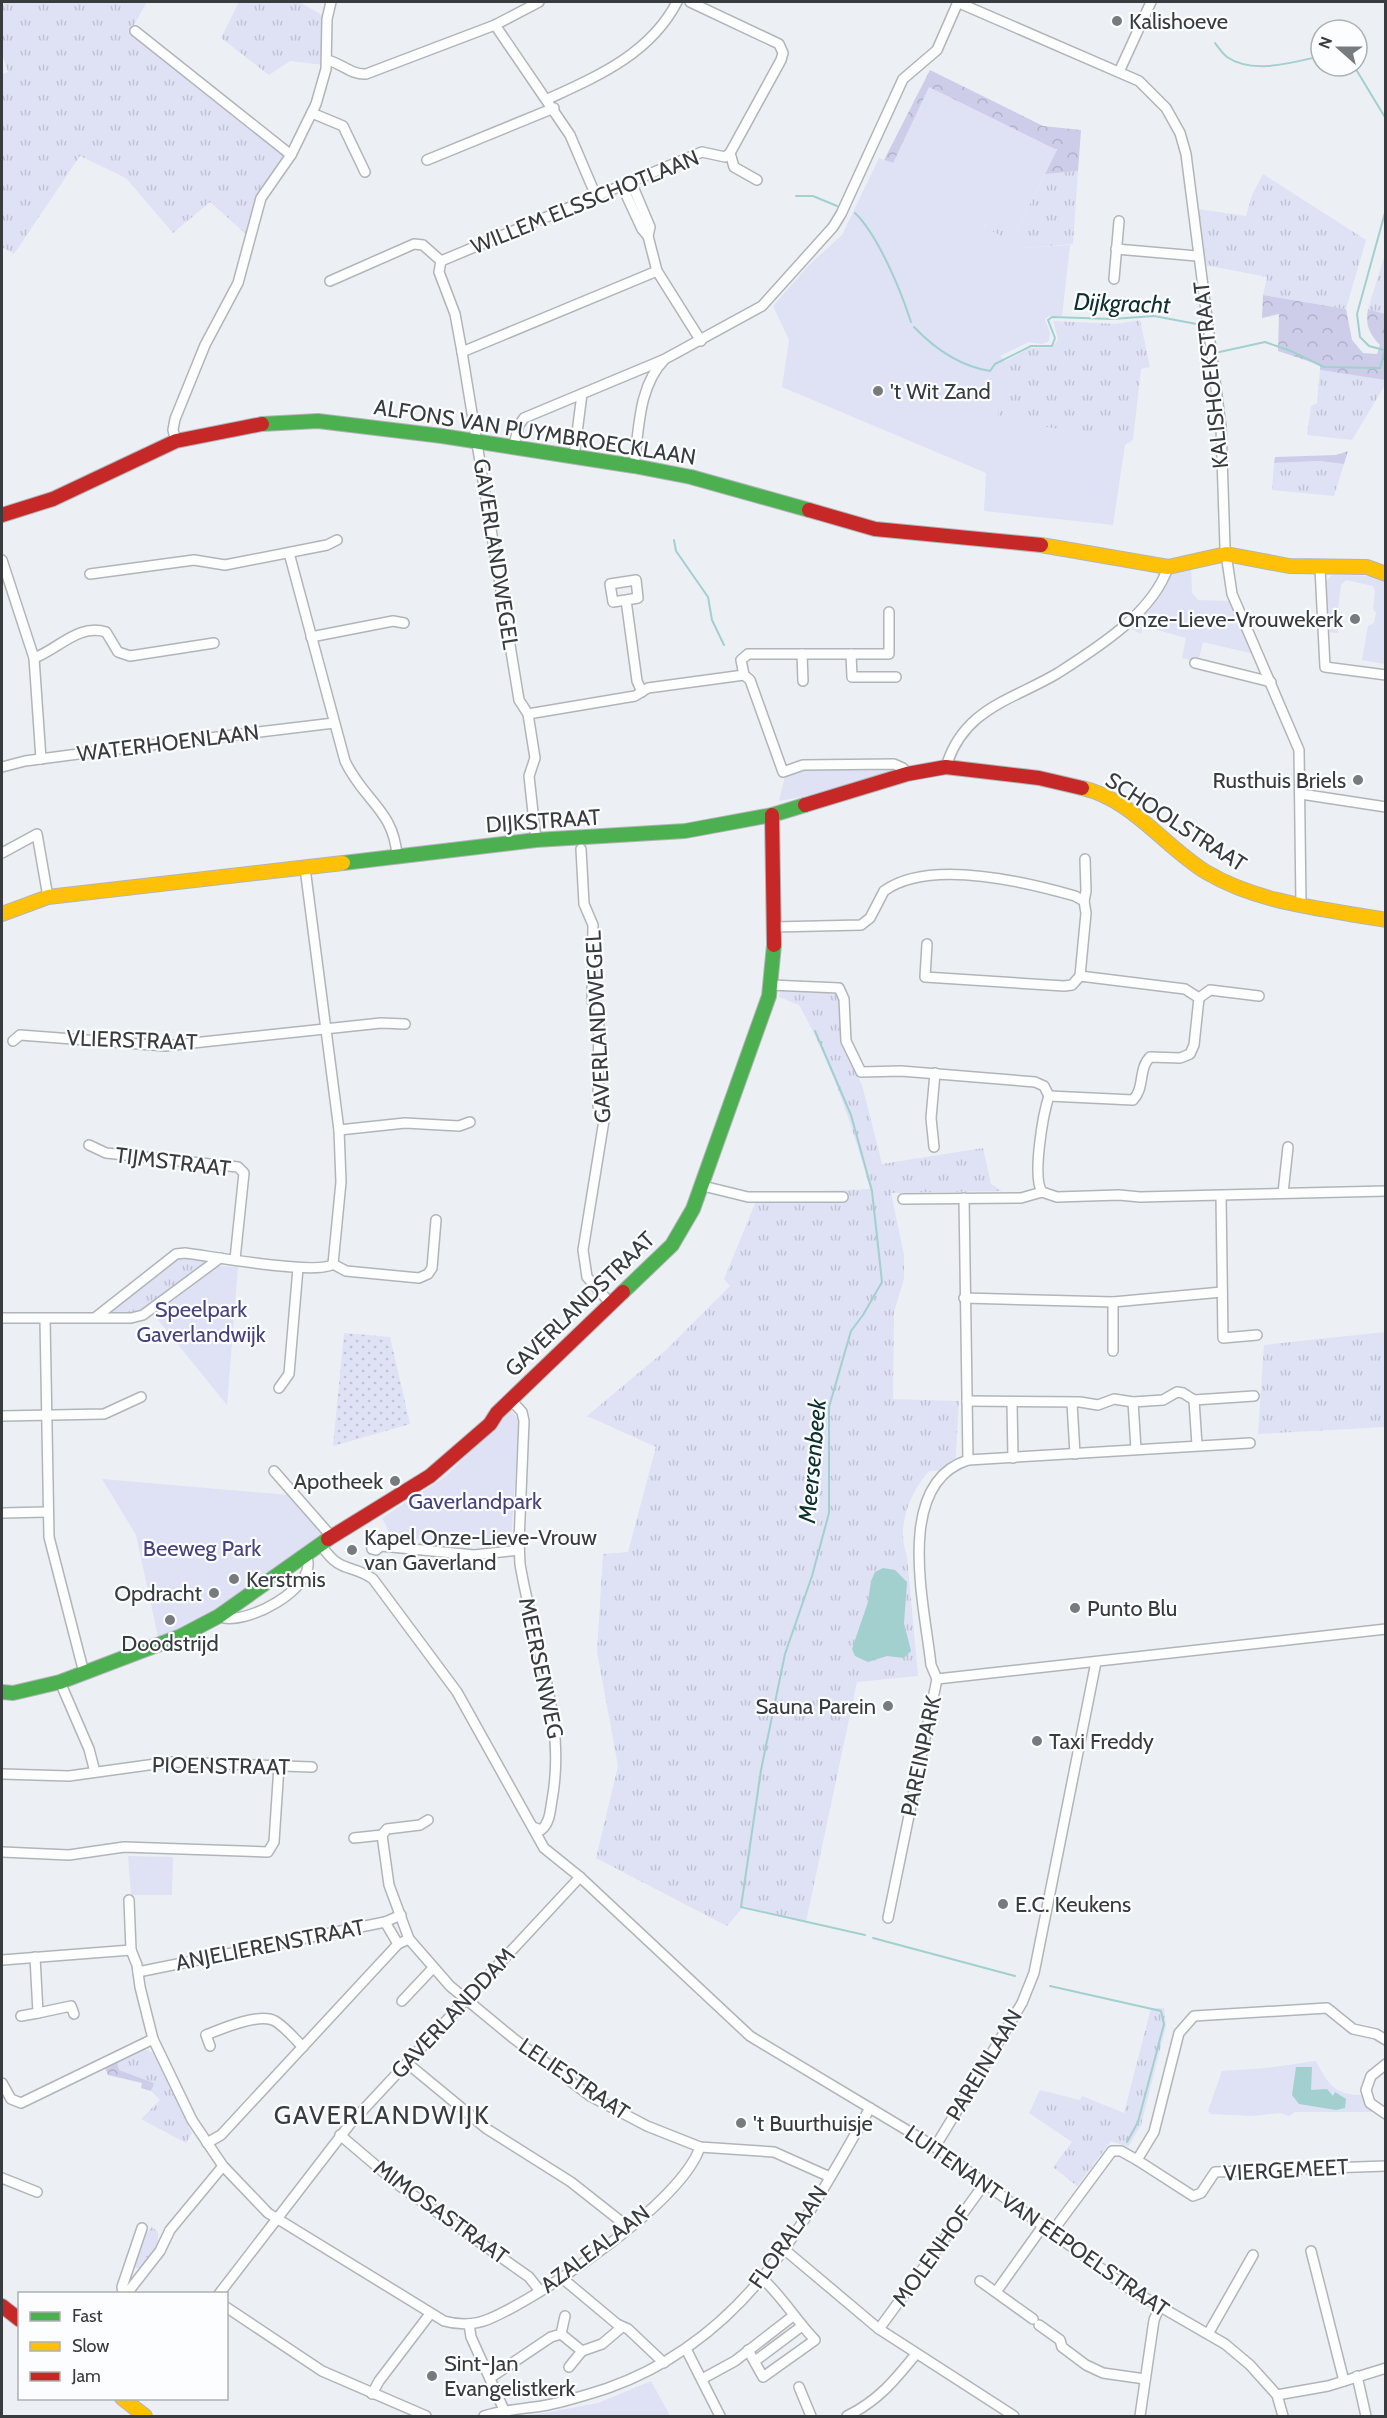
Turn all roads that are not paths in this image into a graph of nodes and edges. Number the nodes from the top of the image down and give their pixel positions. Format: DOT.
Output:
graph roads {
  1 [pos="331,2"];
  2 [pos="543,2"];
  3 [pos="677,2"];
  4 [pos="690,2"];
  5 [pos="958,2"];
  6 [pos="1151,2"];
  7 [pos="495,25"];
  8 [pos="135,31"];
  9 [pos="327,60"];
  10 [pos="1119,72"];
  11 [pos="548,99"];
  12 [pos="554,108"];
  13 [pos="312,113"];
  14 [pos="730,153"];
  15 [pos="291,154"];
  16 [pos="427,160"];
  17 [pos="365,172"];
  18 [pos="757,180"];
  19 [pos="627,184"];
  20 [pos="596,196"];
  21 [pos="1119,221"];
  22 [pos="1116,249"];
  23 [pos="1197,256"];
  24 [pos="441,261"];
  25 [pos="657,271"];
  26 [pos="1114,279"];
  27 [pos="330,281"];
  28 [pos="701,340"];
  29 [pos="462,352"];
  30 [pos="665,359"];
  31 [pos="628,373"];
  32 [pos="647,384"];
  33 [pos="582,394"];
  34 [pos="176,441"];
  35 [pos="476,442"];
  36 [pos="513,448"];
  37 [pos="574,456"];
  38 [pos="634,466"];
  39 [pos="2,515"];
  40 [pos="337,540"];
  41 [pos="289,553"];
  42 [pos="1226,554"];
  43 [pos="2,560"];
  44 [pos="1168,567"];
  45 [pos="1320,568"];
  46 [pos="1385,572"];
  47 [pos="90,574"];
  48 [pos="626,600"];
  49 [pos="890,612"];
  50 [pos="404,623"];
  51 [pos="311,637"];
  52 [pos="214,643"];
  53 [pos="802,654"];
  54 [pos="851,654"];
  55 [pos="34,658"];
  56 [pos="1195,663"];
  57 [pos="744,675"];
  58 [pos="1386,675"];
  59 [pos="896,677"];
  60 [pos="803,681"];
  61 [pos="1271,682"];
  62 [pos="642,692"];
  63 [pos="528,714"];
  64 [pos="334,723"];
  65 [pos="41,759"];
  66 [pos="2,767"];
  67 [pos="946,767"];
  68 [pos="907,774"];
  69 [pos="1301,794"];
  70 [pos="1386,807"];
  71 [pos="772,815"];
  72 [pos="536,840"];
  73 [pos="580,849"];
  74 [pos="2,853"];
  75 [pos="397,856"];
  76 [pos="1085,859"];
  77 [pos="305,868"];
  78 [pos="48,897"];
  79 [pos="1084,901"];
  80 [pos="1301,905"];
  81 [pos="2,914"];
  82 [pos="1386,920"];
  83 [pos="774,927"];
  84 [pos="927,944"];
  85 [pos="1080,976"];
  86 [pos="771,985"];
  87 [pos="1259,996"];
  88 [pos="1198,998"];
  89 [pos="405,1024"];
  90 [pos="325,1031"];
  91 [pos="13,1041"];
  92 [pos="935,1073"];
  93 [pos="1048,1096"];
  94 [pos="470,1122"];
  95 [pos="339,1130"];
  96 [pos="89,1145"];
  97 [pos="934,1147"];
  98 [pos="1288,1147"];
  99 [pos="703,1186"];
  100 [pos="1386,1191"];
  101 [pos="1042,1192"];
  102 [pos="1283,1193"];
  103 [pos="1221,1196"];
  104 [pos="843,1197"];
  105 [pos="964,1198"];
  106 [pos="903,1199"];
  107 [pos="436,1220"];
  108 [pos="219,1257"];
  109 [pos="235,1259"];
  110 [pos="331,1266"];
  111 [pos="298,1268"];
  112 [pos="1222,1292"];
  113 [pos="964,1298"];
  114 [pos="1113,1302"];
  115 [pos="611,1304"];
  116 [pos="96,1317"];
  117 [pos="2,1318"];
  118 [pos="45,1319"];
  119 [pos="1257,1335"];
  120 [pos="1113,1351"];
  121 [pos="279,1388"];
  122 [pos="1254,1396"];
  123 [pos="141,1398"];
  124 [pos="511,1400"];
  125 [pos="1194,1400"];
  126 [pos="967,1401"];
  127 [pos="1133,1402"];
  128 [pos="1012,1403"];
  129 [pos="1072,1403"];
  130 [pos="46,1415"];
  131 [pos="2,1416"];
  132 [pos="1250,1443"];
  133 [pos="1197,1445"];
  134 [pos="1136,1449"];
  135 [pos="1075,1454"];
  136 [pos="1013,1458"];
  137 [pos="968,1460"];
  138 [pos="274,1471"];
  139 [pos="47,1512"];
  140 [pos="2,1513"];
  141 [pos="326,1541"];
  142 [pos="381,1546"];
  143 [pos="519,1550"];
  144 [pos="306,1555"];
  145 [pos="219,1616"];
  146 [pos="1381,1630"];
  147 [pos="1299,1639"];
  148 [pos="1378,1642"];
  149 [pos="1258,1644"];
  150 [pos="1300,1650"];
  151 [pos="1260,1655"];
  152 [pos="1096,1662"];
  153 [pos="84,1673"];
  154 [pos="937,1679"];
  155 [pos="60,1682"];
  156 [pos="2,1692"];
  157 [pos="279,1766"];
  158 [pos="312,1767"];
  159 [pos="95,1772"];
  160 [pos="2,1774"];
  161 [pos="428,1820"];
  162 [pos="548,1821"];
  163 [pos="537,1828"];
  164 [pos="382,1835"];
  165 [pos="354,1838"];
  166 [pos="2,1852"];
  167 [pos="554,1854"];
  168 [pos="580,1877"];
  169 [pos="129,1900"];
  170 [pos="401,1915"];
  171 [pos="888,1918"];
  172 [pos="385,1922"];
  173 [pos="409,1939"];
  174 [pos="398,1944"];
  175 [pos="131,1950"];
  176 [pos="34,1956"];
  177 [pos="2,1960"];
  178 [pos="433,1968"];
  179 [pos="138,1972"];
  180 [pos="466,2000"];
  181 [pos="402,2001"];
  182 [pos="38,2013"];
  183 [pos="74,2014"];
  184 [pos="21,2016"];
  185 [pos="153,2039"];
  186 [pos="1386,2040"];
  187 [pos="210,2046"];
  188 [pos="303,2047"];
  189 [pos="406,2062"];
  190 [pos="1386,2064"];
  191 [pos="2,2083"];
  192 [pos="4,2095"];
  193 [pos="870,2108"];
  194 [pos="1386,2114"];
  195 [pos="340,2135"];
  196 [pos="207,2143"];
  197 [pos="935,2146"];
  198 [pos="700,2147"];
  199 [pos="1137,2160"];
  200 [pos="223,2166"];
  201 [pos="1386,2166"];
  202 [pos="830,2177"];
  203 [pos="2,2178"];
  204 [pos="985,2183"];
  205 [pos="37,2192"];
  206 [pos="277,2218"];
  207 [pos="1043,2226"];
  208 [pos="628,2227"];
  209 [pos="142,2228"];
  210 [pos="1052,2232"];
  211 [pos="785,2250"];
  212 [pos="1311,2252"];
  213 [pos="1253,2254"];
  214 [pos="562,2278"];
  215 [pos="763,2279"];
  216 [pos="980,2281"];
  217 [pos="540,2291"];
  218 [pos="123,2292"];
  219 [pos="128,2292"];
  220 [pos="221,2292"];
  221 [pos="996,2292"];
  222 [pos="2,2306"];
  223 [pos="228,2308"];
  224 [pos="1159,2308"];
  225 [pos="430,2314"];
  226 [pos="566,2316"];
  227 [pos="793,2316"];
  228 [pos="18,2318"];
  229 [pos="469,2324"];
  230 [pos="802,2326"];
  231 [pos="622,2327"];
  232 [pos="879,2329"];
  233 [pos="561,2334"];
  234 [pos="1208,2334"];
  235 [pos="686,2349"];
  236 [pos="582,2350"];
  237 [pos="748,2350"];
  238 [pos="916,2354"];
  239 [pos="755,2361"];
  240 [pos="664,2363"];
  241 [pos="569,2367"];
  242 [pos="1386,2368"];
  243 [pos="1357,2376"];
  244 [pos="490,2378"];
  245 [pos="702,2379"];
  246 [pos="1146,2379"];
  247 [pos="1344,2381"];
  248 [pos="799,2387"];
  249 [pos="372,2394"];
  250 [pos="1277,2395"];
  251 [pos="130,2401"];
  252 [pos="504,2410"];
  253 [pos="145,2416"];
  254 [pos="426,2416"];
  255 [pos="484,2416"];
  256 [pos="720,2416"];
  257 [pos="811,2416"];
  258 [pos="847,2416"];
  259 [pos="1014,2416"];
  260 [pos="1140,2416"];
  261 [pos="1282,2416"];
  262 [pos="1366,2416"];
  1 -- 9 [label="street"];
  2 -- 7 [label="street"];
  3 -- 11 [label="street"];
  4 -- 14 [label="street, WILLEM ELSSCHOTLAAN"];
  5 -- 10 [label="street, KALISHOEKSTRAAT"];
  5 -- 28 [label="street"];
  6 -- 10 [label="street"];
  7 -- 9 [label="street"];
  7 -- 11 [label="street"];
  8 -- 15 [label="street"];
  9 -- 13 [label="street"];
  10 -- 23 [label="street, KALISHOEKSTRAAT"];
  11 -- 12 [label="street"];
  12 -- 16 [label="street"];
  12 -- 20 [label="street"];
  13 -- 15 [label="street"];
  13 -- 17 [label="street"];
  14 -- 18 [label="street, WILLEM ELSSCHOTLAAN"];
  14 -- 19 [label="street, WILLEM ELSSCHOTLAAN"];
  15 -- 34 [label="street"];
  19 -- 20 [label="street, WILLEM ELSSCHOTLAAN"];
  19 -- 25 [label="street"];
  20 -- 24 [label="street, WILLEM ELSSCHOTLAAN"];
  21 -- 22 [label="street"];
  22 -- 23 [label="street"];
  22 -- 26 [label="street"];
  23 -- 42 [label="street, KALISHOEKSTRAAT"];
  24 -- 27 [label="street"];
  24 -- 29 [label="street, GAVERLANDWEGEL"];
  25 -- 28 [label="street"];
  25 -- 29 [label="street"];
  28 -- 30 [label="street"];
  29 -- 35 [label="street, GAVERLANDWEGEL"];
  30 -- 31 [label="street"];
  30 -- 32 [label="street"];
  31 -- 32 [label="street"];
  31 -- 33 [label="street"];
  32 -- 38 [label="street"];
  33 -- 36 [label="street"];
  33 -- 37 [label="street"];
  34 -- 35 [label="street, ALFONS VAN PUYMBROECKLAAN"];
  34 -- 39 [label="street, ALFONS VAN PUYMBROECKLAAN"];
  35 -- 36 [label="street, ALFONS VAN PUYMBROECKLAAN"];
  35 -- 63 [label="street, GAVERLANDWEGEL"];
  36 -- 37 [label="street, ALFONS VAN PUYMBROECKLAAN"];
  37 -- 38 [label="street, ALFONS VAN PUYMBROECKLAAN"];
  38 -- 44 [label="street, ALFONS VAN PUYMBROECKLAAN"];
  40 -- 41 [label="street"];
  41 -- 47 [label="street"];
  41 -- 51 [label="street"];
  42 -- 44 [label="street"];
  42 -- 45 [label="street"];
  42 -- 61 [label="street, KALISHOEKSTRAAT"];
  43 -- 55 [label="street"];
  44 -- 67 [label="street"];
  45 -- 46 [label="street"];
  45 -- 58 [label="street"];
  48 -- 62 [label="street"];
  49 -- 54 [label="street"];
  50 -- 51 [label="street"];
  51 -- 64 [label="street"];
  52 -- 55 [label="street"];
  53 -- 54 [label="street"];
  53 -- 57 [label="street"];
  53 -- 60 [label="street"];
  54 -- 59 [label="street"];
  55 -- 65 [label="street"];
  56 -- 61 [label="street"];
  57 -- 62 [label="street"];
  57 -- 68 [label="street"];
  61 -- 69 [label="street, KALISHOEKSTRAAT"];
  62 -- 63 [label="street"];
  63 -- 72 [label="street, GAVERLANDWEGEL"];
  64 -- 65 [label="street, WATERHOENLAAN"];
  64 -- 75 [label="street"];
  65 -- 66 [label="street, WATERHOENLAAN"];
  67 -- 68 [label="street, SCHOOLSTRAAT"];
  67 -- 80 [label="street, SCHOOLSTRAAT"];
  68 -- 71 [label="street, DIJKSTRAAT"];
  69 -- 70 [label="street"];
  69 -- 80 [label="street, KALISHOEKSTRAAT"];
  71 -- 72 [label="street, DIJKSTRAAT"];
  71 -- 83 [label="street, GAVERLANDSTRAAT"];
  72 -- 75 [label="street, DIJKSTRAAT"];
  73 -- 115 [label="street, GAVERLANDWEGEL"];
  74 -- 78 [label="street"];
  75 -- 77 [label="street, DIJKSTRAAT"];
  76 -- 79 [label="street"];
  77 -- 78 [label="street, DIJKSTRAAT"];
  77 -- 90 [label="street"];
  78 -- 81 [label="street, DIJKSTRAAT"];
  79 -- 83 [label="street"];
  79 -- 85 [label="street"];
  80 -- 82 [label="street, SCHOOLSTRAAT"];
  83 -- 86 [label="street, GAVERLANDSTRAAT"];
  84 -- 85 [label="street"];
  85 -- 88 [label="street"];
  86 -- 92 [label="street"];
  86 -- 99 [label="street, GAVERLANDSTRAAT"];
  87 -- 88 [label="street"];
  88 -- 93 [label="street"];
  89 -- 90 [label="street, VLIERSTRAAT"];
  90 -- 91 [label="street, VLIERSTRAAT"];
  90 -- 95 [label="street"];
  92 -- 93 [label="street"];
  92 -- 97 [label="street"];
  93 -- 101 [label="street"];
  94 -- 95 [label="street"];
  95 -- 110 [label="street"];
  96 -- 109 [label="street, TIJMSTRAAT"];
  98 -- 102 [label="street"];
  99 -- 104 [label="street"];
  99 -- 115 [label="street, GAVERLANDSTRAAT"];
  100 -- 102 [label="street"];
  101 -- 103 [label="street"];
  101 -- 105 [label="street"];
  102 -- 103 [label="street"];
  103 -- 112 [label="street"];
  105 -- 106 [label="street"];
  105 -- 113 [label="street"];
  107 -- 110 [label="street"];
  108 -- 109 [label="street"];
  108 -- 116 [label="street"];
  108 -- 116 [label="street"];
  109 -- 111 [label="street"];
  110 -- 111 [label="street"];
  111 -- 121 [label="street"];
  112 -- 114 [label="street"];
  112 -- 119 [label="street"];
  113 -- 114 [label="street"];
  113 -- 126 [label="street"];
  114 -- 120 [label="street"];
  115 -- 124 [label="street, GAVERLANDSTRAAT"];
  116 -- 118 [label="street"];
  117 -- 118 [label="street"];
  118 -- 130 [label="street"];
  122 -- 125 [label="street"];
  123 -- 130 [label="street"];
  124 -- 141 [label="street, GAVERLANDSTRAAT"];
  124 -- 143 [label="street, MEERSENWEG"];
  125 -- 127 [label="street"];
  125 -- 133 [label="street"];
  126 -- 128 [label="street"];
  126 -- 137 [label="street"];
  127 -- 129 [label="street"];
  127 -- 134 [label="street"];
  128 -- 129 [label="street"];
  128 -- 136 [label="street"];
  129 -- 135 [label="street"];
  130 -- 131 [label="street"];
  130 -- 139 [label="street"];
  132 -- 133 [label="street"];
  133 -- 134 [label="street"];
  134 -- 135 [label="street"];
  135 -- 136 [label="street"];
  136 -- 137 [label="street"];
  137 -- 154 [label="street"];
  138 -- 141 [label="street, LUITENANT VAN EEPOELSTRAAT"];
  139 -- 140 [label="street"];
  139 -- 153 [label="street"];
  141 -- 144 [label="street, GAVERLANDSTRAAT"];
  141 -- 163 [label="street, LUITENANT VAN EEPOELSTRAAT"];
  142 -- 143 [label="street"];
  143 -- 162 [label="street, MEERSENWEG"];
  144 -- 145 [label="street, GAVERLANDSTRAAT"];
  144 -- 145 [label="street, GAVERLANDSTRAAT"];
  145 -- 153 [label="street, GAVERLANDSTRAAT"];
  146 -- 147 [label="street, PAREINPARK"];
  146 -- 148 [label="street"];
  147 -- 149 [label="street, PAREINPARK"];
  147 -- 150 [label="street"];
  149 -- 151 [label="street"];
  149 -- 152 [label="street, PAREINPARK"];
  152 -- 154 [label="street, PAREINPARK"];
  152 -- 197 [label="street, PAREINLAAN"];
  153 -- 155 [label="street, GAVERLANDSTRAAT"];
  154 -- 171 [label="street, PAREINPARK"];
  155 -- 156 [label="street, GAVERLANDSTRAAT"];
  155 -- 159 [label="street"];
  157 -- 158 [label="street, PIOENSTRAAT"];
  157 -- 159 [label="street, PIOENSTRAAT"];
  157 -- 166 [label="street"];
  159 -- 160 [label="street, PIOENSTRAAT"];
  161 -- 164 [label="street"];
  162 -- 163 [label="street, MEERSENWEG"];
  162 -- 167 [label="street"];
  163 -- 167 [label="street, LUITENANT VAN EEPOELSTRAAT"];
  164 -- 165 [label="street"];
  164 -- 170 [label="street"];
  167 -- 168 [label="street, LUITENANT VAN EEPOELSTRAAT"];
  168 -- 180 [label="street, GAVERLANDDAM"];
  168 -- 193 [label="street, LUITENANT VAN EEPOELSTRAAT"];
  169 -- 175 [label="street, AZALEALAAN"];
  170 -- 172 [label="street, ANJELIERENSTRAAT"];
  170 -- 173 [label="street"];
  172 -- 174 [label="street"];
  172 -- 179 [label="street, ANJELIERENSTRAAT"];
  173 -- 174 [label="street"];
  173 -- 178 [label="street, LELIESTRAAT"];
  174 -- 188 [label="street"];
  175 -- 176 [label="street"];
  175 -- 179 [label="street, AZALEALAAN"];
  176 -- 177 [label="street"];
  176 -- 182 [label="street"];
  178 -- 180 [label="street, LELIESTRAAT"];
  178 -- 181 [label="street"];
  179 -- 185 [label="street, AZALEALAAN"];
  180 -- 189 [label="street, GAVERLANDDAM"];
  180 -- 198 [label="street, LELIESTRAAT"];
  182 -- 183 [label="street"];
  182 -- 184 [label="street"];
  185 -- 192 [label="street"];
  185 -- 196 [label="street, AZALEALAAN"];
  186 -- 199 [label="street"];
  187 -- 188 [label="street"];
  188 -- 196 [label="street"];
  189 -- 195 [label="street, GAVERLANDDAM"];
  189 -- 208 [label="street"];
  190 -- 194 [label="street"];
  191 -- 192 [label="street"];
  193 -- 197 [label="street, LUITENANT VAN EEPOELSTRAAT"];
  193 -- 202 [label="street, FLORALAAN"];
  195 -- 206 [label="street, GAVERLANDDAM"];
  195 -- 217 [label="street, MIMOSASTRAAT"];
  196 -- 200 [label="street, AZALEALAAN"];
  197 -- 204 [label="street, LUITENANT VAN EEPOELSTRAAT"];
  198 -- 202 [label="street, LELIESTRAAT"];
  198 -- 208 [label="street, AZALEALAAN"];
  199 -- 201 [label="street, VIERGEMEET"];
  199 -- 210 [label="street, VIERGEMEET"];
  200 -- 206 [label="street, AZALEALAAN"];
  200 -- 219 [label="street"];
  202 -- 211 [label="street, FLORALAAN"];
  203 -- 205 [label="street"];
  204 -- 207 [label="street, LUITENANT VAN EEPOELSTRAAT"];
  204 -- 232 [label="street, MOLENHOF"];
  206 -- 220 [label="street, GAVERLANDDAM"];
  206 -- 225 [label="street, AZALEALAAN"];
  207 -- 210 [label="street, LUITENANT VAN EEPOELSTRAAT"];
  207 -- 221 [label="street"];
  208 -- 214 [label="street, AZALEALAAN"];
  209 -- 218 [label="street"];
  210 -- 224 [label="street, LUITENANT VAN EEPOELSTRAAT"];
  211 -- 215 [label="street, FLORALAAN"];
  211 -- 232 [label="street"];
  212 -- 247 [label="street"];
  213 -- 234 [label="street"];
  214 -- 217 [label="street, AZALEALAAN"];
  214 -- 231 [label="street"];
  215 -- 227 [label="street"];
  215 -- 235 [label="street, FLORALAAN"];
  216 -- 221 [label="street"];
  217 -- 229 [label="street, AZALEALAAN"];
  221 -- 246 [label="street"];
  222 -- 228 [label="street"];
  223 -- 249 [label="street"];
  224 -- 234 [label="street, LUITENANT VAN EEPOELSTRAAT"];
  224 -- 246 [label="street"];
  225 -- 229 [label="street, AZALEALAAN"];
  225 -- 249 [label="street"];
  226 -- 233 [label="street"];
  227 -- 230 [label="street"];
  227 -- 237 [label="street"];
  229 -- 244 [label="street"];
  230 -- 239 [label="street"];
  230 -- 239 [label="street"];
  231 -- 236 [label="street"];
  231 -- 240 [label="street"];
  232 -- 238 [label="street"];
  233 -- 236 [label="street"];
  233 -- 244 [label="street"];
  234 -- 250 [label="street, LUITENANT VAN EEPOELSTRAAT"];
  235 -- 240 [label="street, FLORALAAN"];
  235 -- 245 [label="street"];
  236 -- 241 [label="street"];
  237 -- 239 [label="street"];
  237 -- 245 [label="street"];
  238 -- 258 [label="street"];
  238 -- 259 [label="street"];
  240 -- 252 [label="street, FLORALAAN"];
  242 -- 243 [label="street"];
  243 -- 247 [label="street"];
  243 -- 262 [label="street"];
  244 -- 252 [label="street"];
  245 -- 256 [label="street"];
  246 -- 260 [label="street"];
  247 -- 250 [label="street"];
  248 -- 257 [label="street"];
  249 -- 254 [label="street"];
  250 -- 261 [label="street"];
  251 -- 253 [label="street"];
  252 -- 255 [label="street, FLORALAAN"];
}
